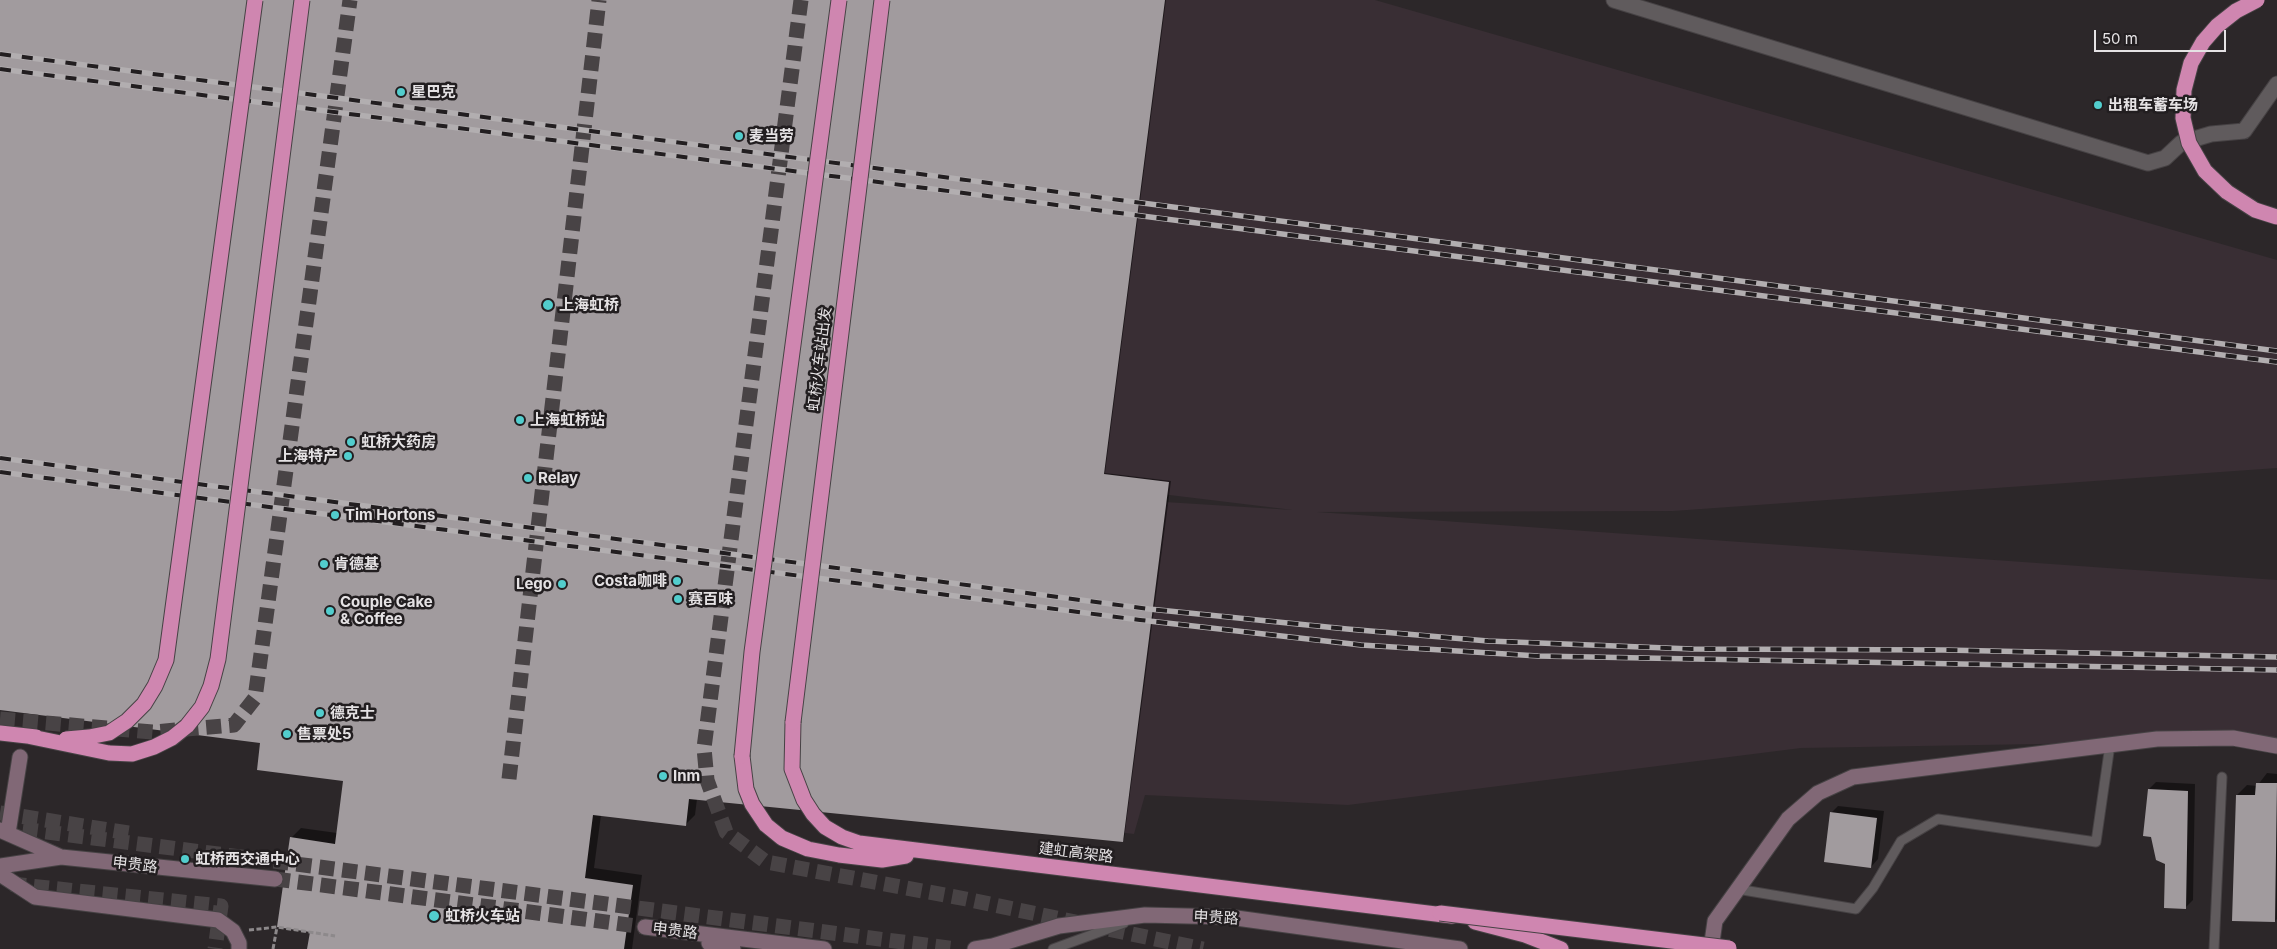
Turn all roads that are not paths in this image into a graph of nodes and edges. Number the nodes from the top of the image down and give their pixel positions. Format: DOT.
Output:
graph roads {
  1 [pos="255,0"];
  2 [pos="302,0"];
  3 [pos="839,0"];
  4 [pos="882,0"];
  5 [pos="1614,0"];
  6 [pos="2257,0"];
  7 [pos="2277,84"];
  8 [pos="2277,217"];
  9 [pos="793,722"];
  10 [pos="0,733"];
  11 [pos="27,736"];
  12 [pos="2110,745"];
  13 [pos="2277,746"];
  14 [pos="20,757"];
  15 [pos="2222,777"];
  16 [pos="4,831"];
  17 [pos="922,853"];
  18 [pos="61,857"];
  19 [pos="0,866"];
  20 [pos="0,874"];
  21 [pos="275,880"];
  22 [pos="1737,889"];
  23 [pos="1440,913"];
  24 [pos="1145,915"];
  25 [pos="239,949"];
  26 [pos="733,949"];
  27 [pos="824,949"];
  28 [pos="975,949"];
  29 [pos="1053,949"];
  30 [pos="1460,949"];
  31 [pos="1562,949"];
  32 [pos="1711,949"];
  33 [pos="1737,949"];
  34 [pos="2214,949"];
  1 -- 11 [label="highway, bridge"];
  2 -- 11 [label="highway, bridge"];
  3 -- 17 [label="highway, bridge"];
  4 -- 9 [label="highway, 虹桥火车站出发, bridge"];
  5 -- 7 [label="street"];
  6 -- 8 [label="highway, bridge"];
  9 -- 17 [label="highway, 建虹高架路"];
  10 -- 11 [label="highway, bridge"];
  12 -- 13 [label="street"];
  12 -- 22 [label="street"];
  12 -- 22 [label="lane"];
  14 -- 16 [label="street"];
  15 -- 34 [label="lane"];
  16 -- 18 [label="street, 申贵路"];
  17 -- 23 [label="highway, 建虹高架路"];
  18 -- 19 [label="street"];
  18 -- 21 [label="street, 申贵路"];
  20 -- 25 [label="street"];
  22 -- 32 [label="street"];
  23 -- 31 [label="highway, bridge"];
  23 -- 33 [label="highway, bridge"];
  24 -- 28 [label="street, 申贵路"];
  24 -- 29 [label="lane"];
  24 -- 30 [label="street, 申贵路"];
  26 -- 27 [label="street, 申贵路"];
}
